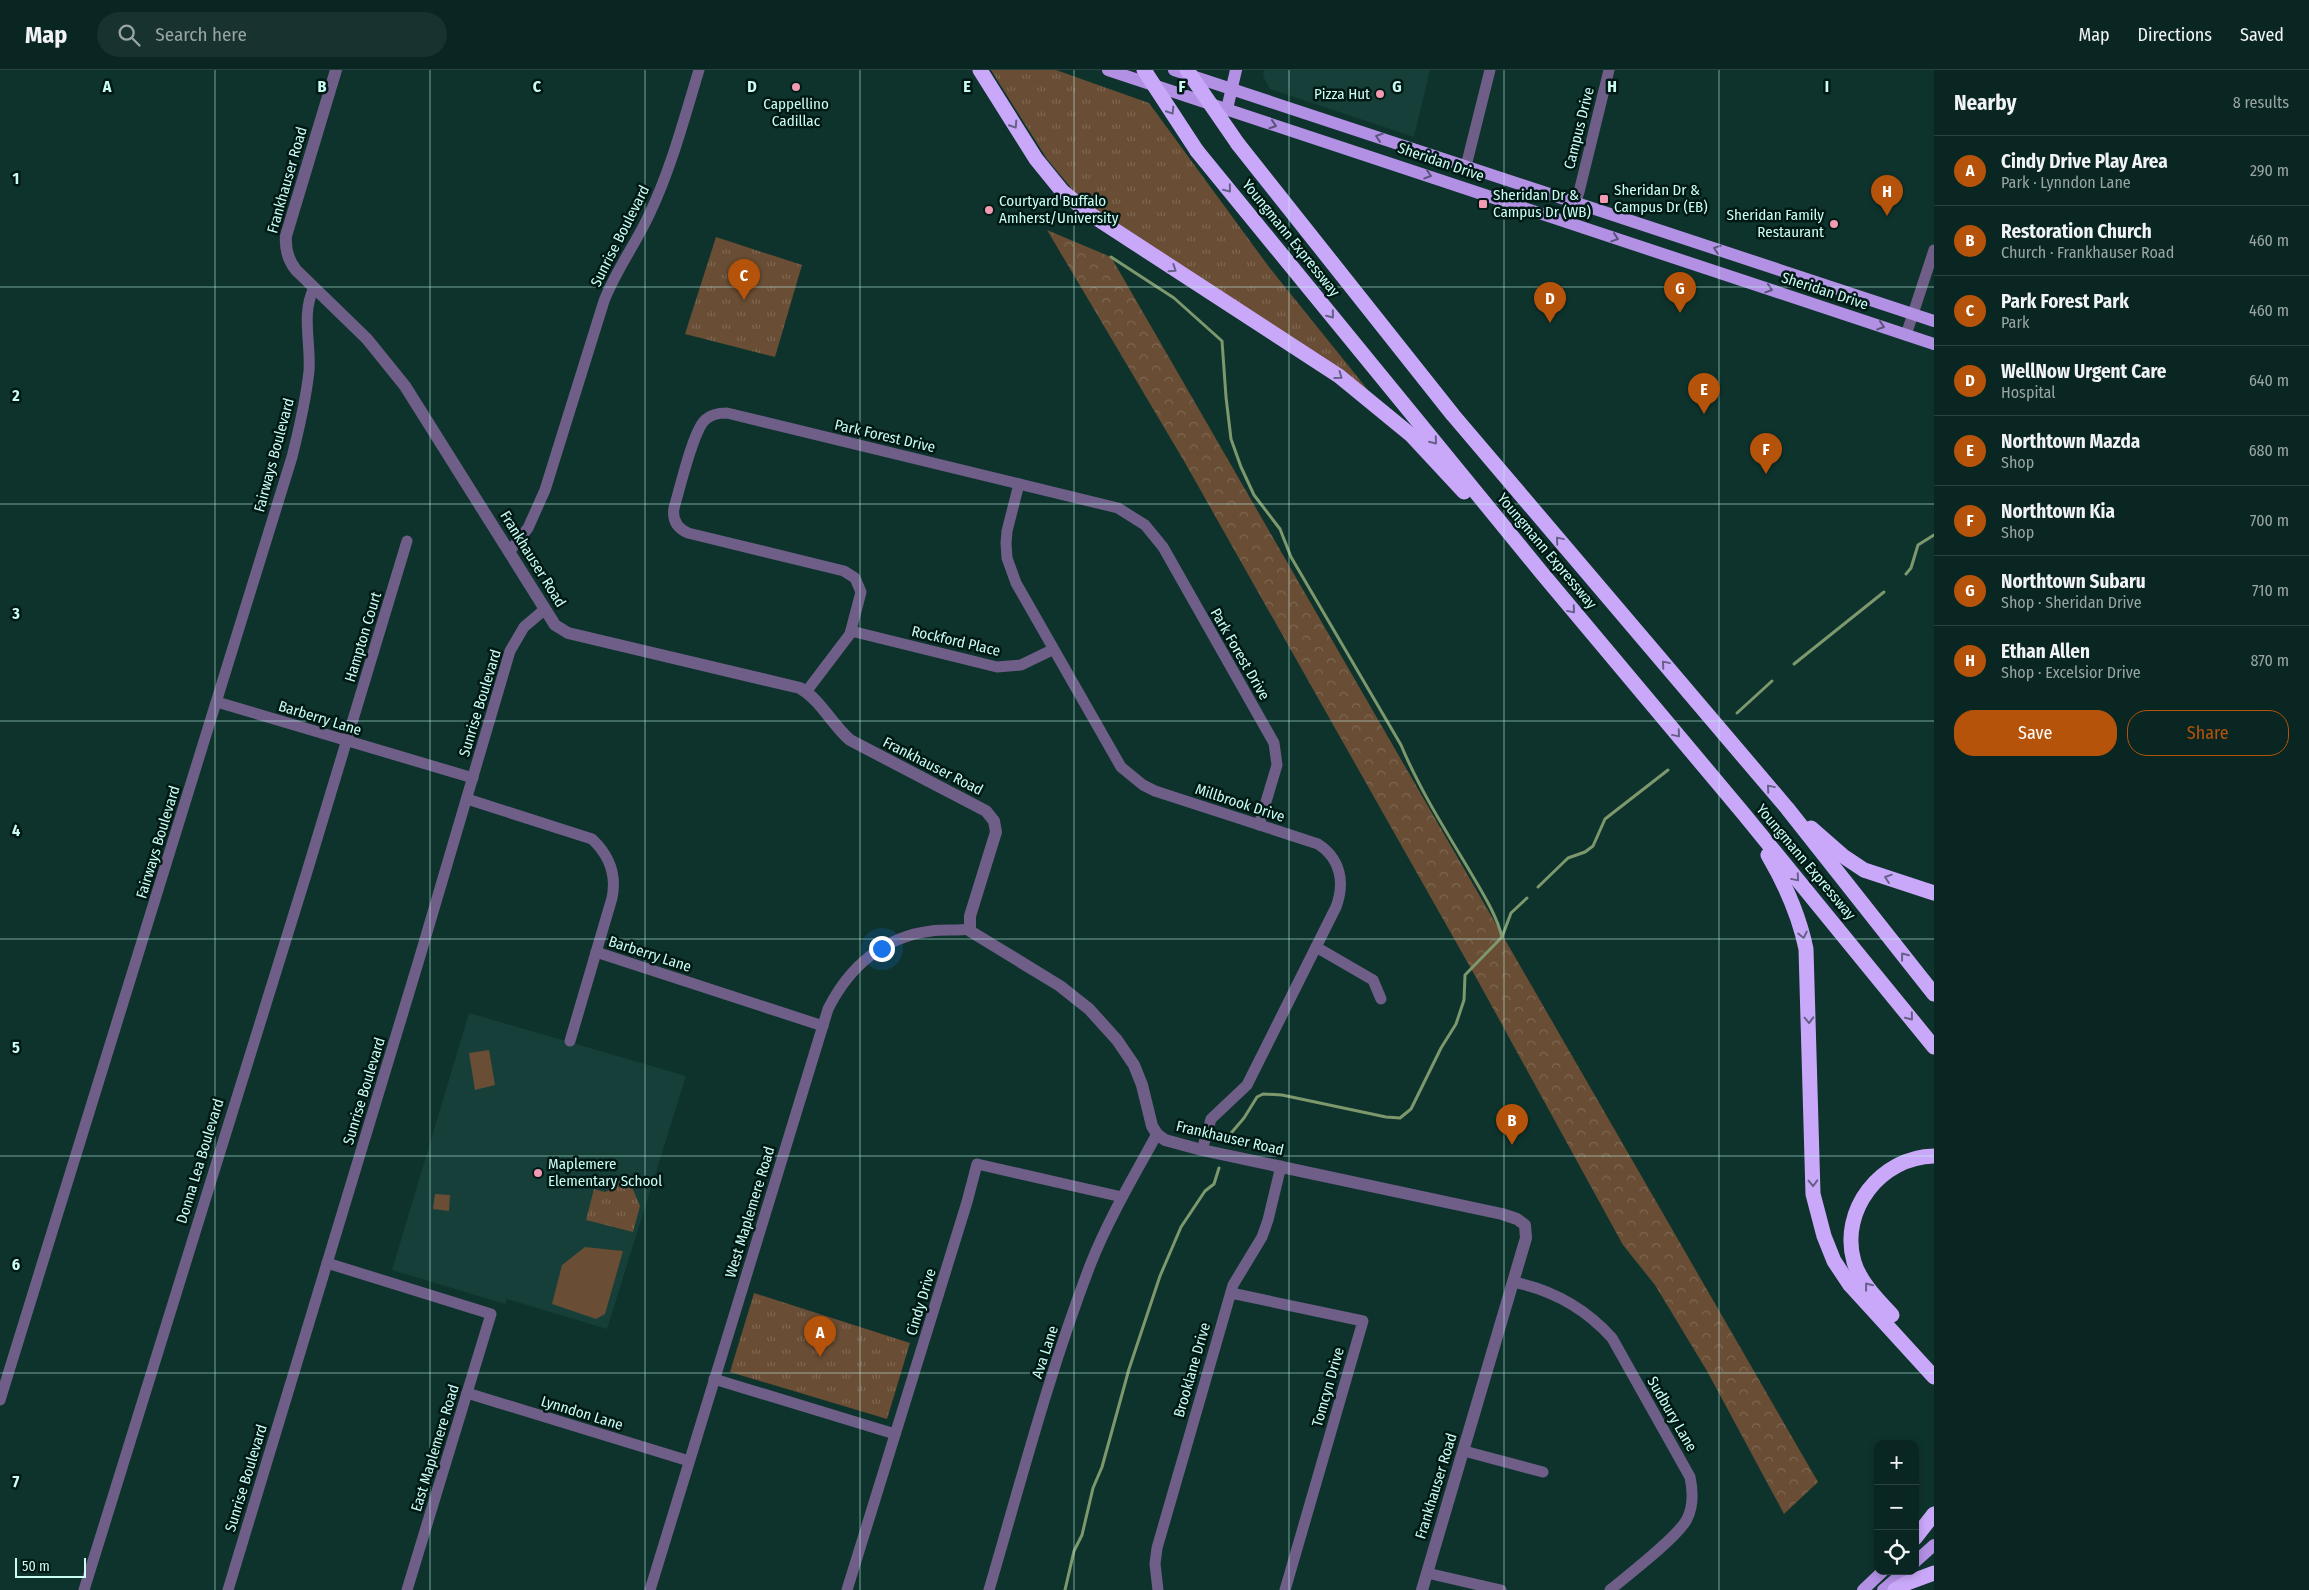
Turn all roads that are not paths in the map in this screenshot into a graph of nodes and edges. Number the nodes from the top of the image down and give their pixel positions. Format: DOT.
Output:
graph roads {
  1 [pos="336,70"];
  2 [pos="699,70"];
  3 [pos="980,70"];
  4 [pos="1108,70"];
  5 [pos="1144,70"];
  6 [pos="1174,70"];
  7 [pos="1187,70"];
  8 [pos="1236,70"];
  9 [pos="1490,70"];
  10 [pos="1609,70"];
  11 [pos="987,76"];
  12 [pos="1232,89"];
  13 [pos="1227,109"];
  14 [pos="1466,166"];
  15 [pos="1575,202"];
  16 [pos="1568,222"];
  17 [pos="1934,250"];
  18 [pos="314,288"];
  19 [pos="1913,314"];
  20 [pos="1934,321"];
  21 [pos="1906,335"];
  22 [pos="1934,344"];
  23 [pos="1019,484"];
  24 [pos="407,541"];
  25 [pos="509,552"];
  26 [pos="1541,572"];
  27 [pos="544,610"];
  28 [pos="851,631"];
  29 [pos="1052,650"];
  30 [pos="806,692"];
  31 [pos="217,702"];
  32 [pos="346,741"];
  33 [pos="473,778"];
  34 [pos="467,799"];
  35 [pos="1788,808"];
  36 [pos="1743,813"];
  37 [pos="1259,825"];
  38 [pos="1934,893"];
  39 [pos="970,929"];
  40 [pos="1316,947"];
  41 [pos="596,952"];
  42 [pos="1934,994"];
  43 [pos="1381,999"];
  44 [pos="823,1026"];
  45 [pos="570,1041"];
  46 [pos="1934,1047"];
  47 [pos="1157,1134"];
  48 [pos="1202,1150"];
  49 [pos="1934,1156"];
  50 [pos="1281,1166"];
  51 [pos="1122,1197"];
  52 [pos="327,1264"];
  53 [pos="1514,1282"];
  54 [pos="1230,1293"];
  55 [pos="1934,1363"];
  56 [pos="1934,1377"];
  57 [pos="714,1379"];
  58 [pos="467,1393"];
  59 [pos="0,1400"];
  60 [pos="895,1434"];
  61 [pos="1464,1451"];
  62 [pos="689,1461"];
  63 [pos="1543,1472"];
  64 [pos="1934,1514"];
  65 [pos="1934,1525"];
  66 [pos="1919,1533"];
  67 [pos="1919,1538"];
  68 [pos="1934,1545"];
  69 [pos="1919,1558"];
  70 [pos="1427,1573"];
  71 [pos="1934,1573"];
  72 [pos="1879,1575"];
  73 [pos="1900,1575"];
  74 [pos="84,1590"];
  75 [pos="228,1590"];
  76 [pos="407,1590"];
  77 [pos="650,1590"];
  78 [pos="847,1590"];
  79 [pos="989,1590"];
  80 [pos="1158,1590"];
  81 [pos="1285,1590"];
  82 [pos="1422,1590"];
  83 [pos="1501,1590"];
  84 [pos="1610,1590"];
  85 [pos="1863,1590"];
  86 [pos="1883,1590"];
  87 [pos="1895,1590"];
  1 -- 18 [label="street, Frankhauser Road"];
  2 -- 25 [label="street, Sunrise Boulevard"];
  3 -- 11 [label="highway"];
  4 -- 13 [label="main road, Sheridan Drive"];
  5 -- 26 [label="highway, Youngmann Expressway, one-way, bridge"];
  6 -- 12 [label="main road, Sheridan Drive"];
  35 -- 7 [label="highway, Youngmann Expressway, one-way, bridge"];
  8 -- 12 [label="main road"];
  9 -- 14 [label="street"];
  10 -- 15 [label="street, Campus Drive"];
  11 -- 26 [label="highway, one-way"];
  12 -- 13 [label="main road"];
  14 -- 12 [label="main road, Sheridan Drive, one-way"];
  13 -- 16 [label="main road, Sheridan Drive, one-way"];
  14 -- 15 [label="main road, Sheridan Drive"];
  15 -- 16 [label="street, Campus Drive"];
  19 -- 15 [label="main road, Sheridan Drive, one-way"];
  16 -- 21 [label="main road, Sheridan Drive, one-way"];
  17 -- 19 [label="street"];
  18 -- 25 [label="street, Frankhauser Road"];
  18 -- 31 [label="street, Fairways Boulevard"];
  19 -- 20 [label="main road, Sheridan Drive"];
  19 -- 21 [label="street"];
  21 -- 22 [label="main road, Sheridan Drive"];
  23 -- 28 [label="street, Park Forest Drive"];
  23 -- 29 [label="street, Millbrook Drive"];
  23 -- 37 [label="street, Park Forest Drive"];
  24 -- 32 [label="street, Hampton Court"];
  25 -- 27 [label="street, Frankhauser Road"];
  26 -- 36 [label="highway, Youngmann Expressway, one-way"];
  27 -- 30 [label="street, Frankhauser Road"];
  27 -- 33 [label="street, Sunrise Boulevard"];
  28 -- 29 [label="street, Rockford Place"];
  28 -- 30 [label="street, Park Forest Drive"];
  29 -- 37 [label="street, Millbrook Drive"];
  30 -- 39 [label="street, Frankhauser Road"];
  31 -- 32 [label="street, Barberry Lane"];
  31 -- 59 [label="street, Fairways Boulevard"];
  32 -- 33 [label="street, Barberry Lane"];
  32 -- 74 [label="street, Donna Lea Boulevard"];
  33 -- 34 [label="street, Sunrise Boulevard"];
  34 -- 41 [label="street, Barberry Lane"];
  34 -- 52 [label="street, Sunrise Boulevard"];
  38 -- 35 [label="highway, one-way"];
  42 -- 35 [label="highway, Youngmann Expressway, one-way"];
  36 -- 46 [label="highway, Youngmann Expressway, one-way"];
  36 -- 56 [label="highway, one-way"];
  37 -- 40 [label="street, Millbrook Drive"];
  39 -- 44 [label="street, West Maplemere Road"];
  39 -- 47 [label="street, Frankhauser Road"];
  40 -- 43 [label="street"];
  40 -- 48 [label="street, Millbrook Drive"];
  41 -- 44 [label="street, Barberry Lane"];
  41 -- 45 [label="street"];
  44 -- 57 [label="street, West Maplemere Road"];
  47 -- 48 [label="street, Frankhauser Road"];
  47 -- 51 [label="street, Ava Lane"];
  48 -- 50 [label="street, Frankhauser Road"];
  55 -- 49 [label="highway, one-way"];
  50 -- 53 [label="street, Frankhauser Road"];
  50 -- 54 [label="street, Brooklane Drive"];
  51 -- 60 [label="street, Cindy Drive"];
  51 -- 79 [label="street, Ava Lane"];
  52 -- 58 [label="street, East Maplemere Road"];
  52 -- 75 [label="street, Sunrise Boulevard"];
  53 -- 61 [label="street, Frankhauser Road"];
  53 -- 84 [label="street, Sudbury Lane"];
  54 -- 80 [label="street, Brooklane Drive"];
  54 -- 81 [label="street, Tomcyn Drive"];
  57 -- 60 [label="street"];
  57 -- 62 [label="street, West Maplemere Road"];
  58 -- 62 [label="street, Lynndon Lane"];
  58 -- 76 [label="street, East Maplemere Road"];
  60 -- 78 [label="street, Cindy Drive"];
  61 -- 63 [label="street"];
  61 -- 70 [label="street, Frankhauser Road"];
  62 -- 77 [label="street, West Maplemere Road"];
  64 -- 66 [label="highway"];
  65 -- 67 [label="main road"];
  68 -- 69 [label="main road"];
  70 -- 82 [label="street, Frankhauser Road"];
  70 -- 83 [label="street"];
  71 -- 87 [label="highway"];
  72 -- 85 [label="main road"];
  73 -- 86 [label="main road"];
}
